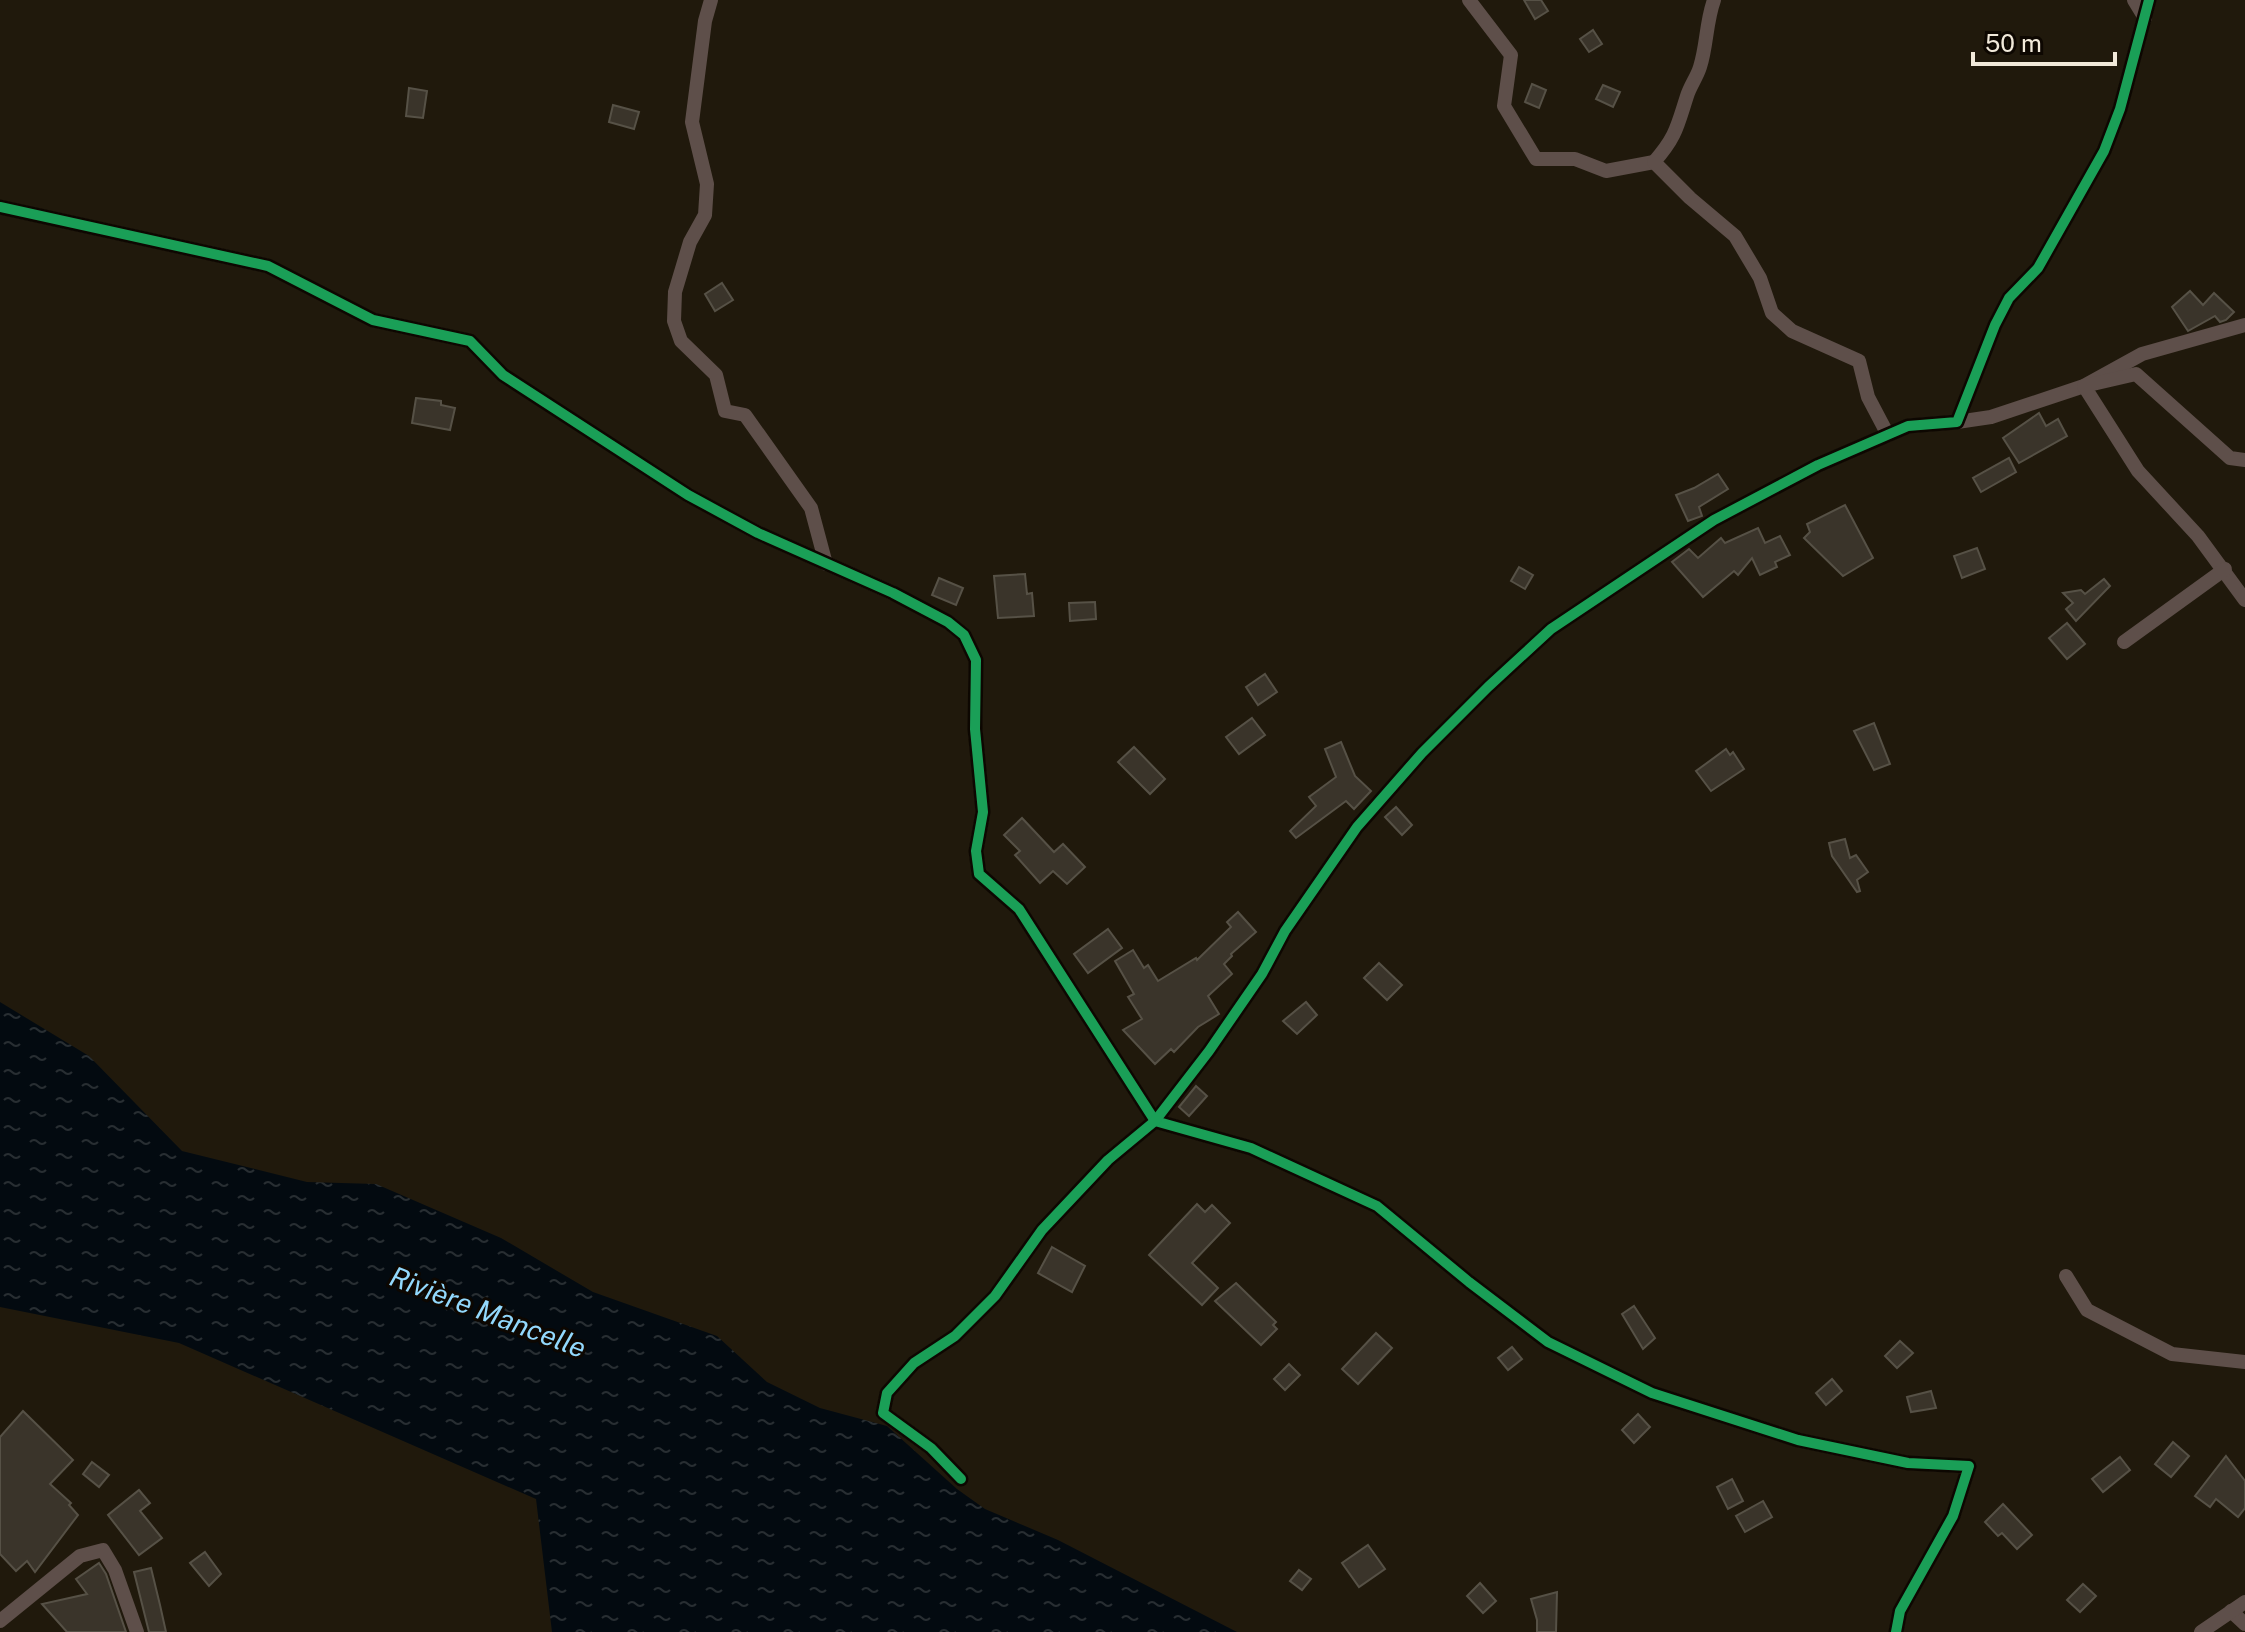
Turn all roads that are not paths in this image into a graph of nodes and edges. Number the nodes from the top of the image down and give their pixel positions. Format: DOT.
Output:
graph roads {
  1 [pos="711,0"];
  2 [pos="1469,0"];
  3 [pos="1714,0"];
  4 [pos="2134,0"];
  5 [pos="2149,0"];
  6 [pos="2145,18"];
  7 [pos="1654,162"];
  8 [pos="0,207"];
  9 [pos="2245,325"];
  10 [pos="2084,386"];
  11 [pos="1957,422"];
  12 [pos="1888,435"];
  13 [pos="2245,460"];
  14 [pos="826,564"];
  15 [pos="2225,569"];
  16 [pos="2245,600"];
  17 [pos="2124,642"];
  18 [pos="1155,1121"];
  19 [pos="2066,1276"];
  20 [pos="2245,1362"];
  21 [pos="961,1479"];
  22 [pos="2245,1602"];
  23 [pos="2231,1611"];
  24 [pos="0,1621"];
  25 [pos="2245,1624"];
  26 [pos="137,1632"];
  27 [pos="1896,1632"];
  28 [pos="2201,1632"];
  1 -- 14 [label="street"];
  2 -- 7 [label="street"];
  3 -- 7 [label="street"];
  4 -- 6 [label="street"];
  5 -- 6 [label="street"];
  6 -- 11 [label="street"];
  7 -- 12 [label="street"];
  8 -- 14 [label="street"];
  9 -- 10 [label="street"];
  10 -- 11 [label="street"];
  10 -- 13 [label="street"];
  10 -- 15 [label="street"];
  11 -- 12 [label="street"];
  12 -- 18 [label="street"];
  14 -- 18 [label="street"];
  15 -- 16 [label="street"];
  15 -- 17 [label="street"];
  18 -- 21 [label="street"];
  18 -- 27 [label="street"];
  19 -- 20 [label="street"];
  22 -- 23 [label="street"];
  23 -- 25 [label="street"];
  23 -- 28 [label="street"];
  24 -- 26 [label="street"];
}
